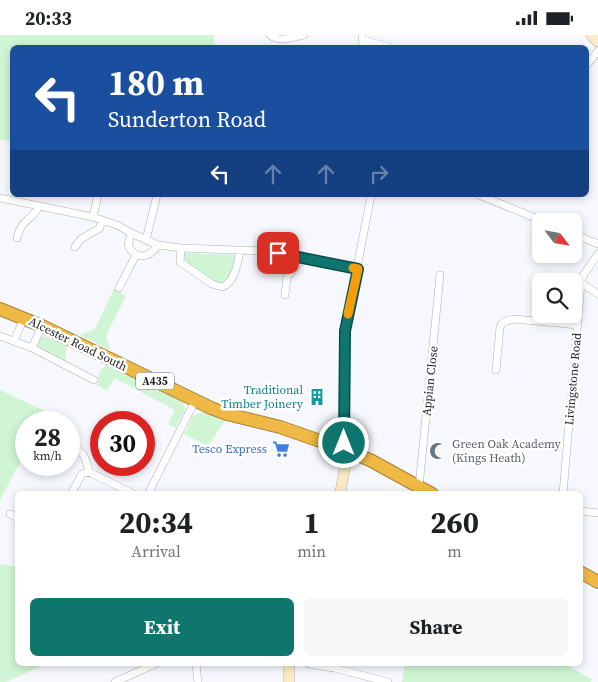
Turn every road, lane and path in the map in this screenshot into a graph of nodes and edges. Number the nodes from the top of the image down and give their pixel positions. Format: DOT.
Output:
graph roads {
  1 [pos="270,35"];
  2 [pos="304,35"];
  3 [pos="591,35"];
  4 [pos="363,41"];
  5 [pos="598,42"];
  6 [pos="380,45"];
  7 [pos="598,51"];
  8 [pos="589,62"];
  9 [pos="98,197"];
  10 [pos="157,197"];
  11 [pos="371,197"];
  12 [pos="484,197"];
  13 [pos="0,198"];
  14 [pos="39,206"];
  15 [pos="93,217"];
  16 [pos="532,217"];
  17 [pos="102,221"];
  18 [pos="131,233"];
  19 [pos="582,237"];
  20 [pos="16,238"];
  21 [pos="146,240"];
  22 [pos="293,242"];
  23 [pos="598,244"];
  24 [pos="158,245"];
  25 [pos="76,247"];
  26 [pos="181,248"];
  27 [pos="240,250"];
  28 [pos="598,254"];
  29 [pos="136,255"];
  30 [pos="290,255"];
  31 [pos="301,257"];
  32 [pos="358,269"];
  33 [pos="440,275"];
  34 [pos="582,280"];
  35 [pos="582,284"];
  36 [pos="119,288"];
  37 [pos="598,294"];
  38 [pos="285,295"];
  39 [pos="0,309"];
  40 [pos="24,318"];
  41 [pos="578,325"];
  42 [pos="42,326"];
  43 [pos="0,336"];
  44 [pos="14,341"];
  45 [pos="32,348"];
  46 [pos="496,370"];
  47 [pos="94,380"];
  48 [pos="195,401"];
  49 [pos="346,450"];
  50 [pos="80,451"];
  51 [pos="89,472"];
  52 [pos="419,487"];
  53 [pos="72,491"];
  54 [pos="128,491"];
  55 [pos="150,491"];
  56 [pos="340,491"];
  57 [pos="426,491"];
  58 [pos="563,491"];
  59 [pos="583,511"];
  60 [pos="598,513"];
  61 [pos="10,514"];
  62 [pos="15,516"];
  63 [pos="583,574"];
  64 [pos="598,582"];
  65 [pos="151,666"];
  66 [pos="196,666"];
  67 [pos="289,666"];
  68 [pos="326,666"];
  69 [pos="366,679"];
  70 [pos="115,682"];
  71 [pos="198,682"];
  72 [pos="289,682"];
  73 [pos="388,682"];
  1 -- 2 [label="street"];
  3 -- 5 [label="street"];
  4 -- 6 [label="street"];
  7 -- 8 [label="street"];
  9 -- 15 [label="street"];
  10 -- 21 [label="street"];
  11 -- 32 [label="street"];
  12 -- 16 [label="street"];
  13 -- 14 [label="street"];
  14 -- 15 [label="street"];
  14 -- 20 [label="street"];
  15 -- 17 [label="street"];
  17 -- 18 [label="street"];
  17 -- 25 [label="street"];
  18 -- 21 [label="street"];
  18 -- 29 [label="street"];
  19 -- 23 [label="street"];
  21 -- 24 [label="street"];
  22 -- 30 [label="street"];
  24 -- 26 [label="street"];
  24 -- 29 [label="street"];
  26 -- 27 [label="street"];
  26 -- 27 [label="street"];
  27 -- 30 [label="street"];
  28 -- 34 [label="street"];
  29 -- 36 [label="street"];
  30 -- 31 [label="street"];
  31 -- 32 [label="street"];
  31 -- 38 [label="street"];
  32 -- 49 [label="street"];
  33 -- 52 [label="street, Appian Close"];
  35 -- 37 [label="street"];
  39 -- 40 [label="highway, Alcester Road South / A435"];
  40 -- 42 [label="highway, Alcester Road South / A435"];
  40 -- 44 [label="street"];
  41 -- 46 [label="street"];
  41 -- 58 [label="street, Livingstone Road"];
  42 -- 45 [label="street"];
  42 -- 48 [label="highway, Alcester Road South / A435"];
  43 -- 44 [label="street"];
  44 -- 45 [label="street"];
  45 -- 47 [label="street"];
  48 -- 49 [label="highway, Alcester Road South / A435"];
  48 -- 55 [label="street"];
  49 -- 52 [label="highway, Alcester Road South / A435"];
  49 -- 56 [label="street"];
  50 -- 51 [label="street"];
  51 -- 53 [label="street"];
  51 -- 54 [label="street"];
  52 -- 57 [label="highway, Alcester Road South / A435"];
  59 -- 60 [label="street"];
  61 -- 62 [label="street"];
  63 -- 64 [label="highway"];
  65 -- 70 [label="street"];
  66 -- 71 [label="street"];
  67 -- 72 [label="street"];
  68 -- 69 [label="street"];
  69 -- 73 [label="street"];
}
